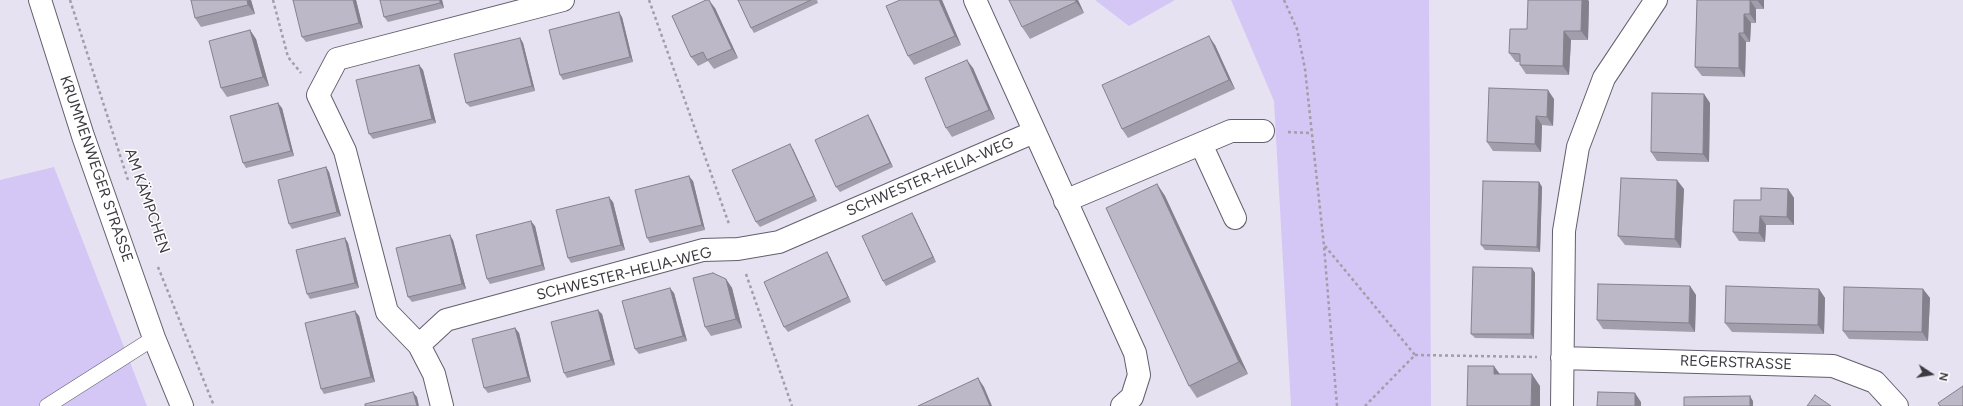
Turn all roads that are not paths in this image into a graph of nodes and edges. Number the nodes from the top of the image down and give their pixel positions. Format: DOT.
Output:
graph roads {
  1 [pos="40,0"];
  2 [pos="562,0"];
  3 [pos="975,0"];
  4 [pos="1656,0"];
  5 [pos="1263,131"];
  6 [pos="1034,132"];
  7 [pos="1201,144"];
  8 [pos="1065,201"];
  9 [pos="1235,218"];
  10 [pos="154,338"];
  11 [pos="419,345"];
  12 [pos="1562,358"];
  13 [pos="48,406"];
  14 [pos="182,406"];
  15 [pos="442,406"];
  16 [pos="1122,406"];
  17 [pos="1562,406"];
  18 [pos="1897,406"];
  1 -- 10 [label="street, KRUMMENWEGER STRASSE"];
  2 -- 11 [label="street"];
  3 -- 6 [label="street"];
  4 -- 12 [label="street"];
  5 -- 7 [label="street"];
  6 -- 8 [label="street"];
  6 -- 11 [label="street, SCHWESTER-HELIA-WEG"];
  7 -- 8 [label="street"];
  7 -- 9 [label="street"];
  8 -- 16 [label="street"];
  10 -- 13 [label="lane"];
  10 -- 14 [label="street, KRUMMENWEGER STRASSE"];
  11 -- 15 [label="street"];
  12 -- 17 [label="street"];
  12 -- 18 [label="street, REGERSTRASSE"];
}
